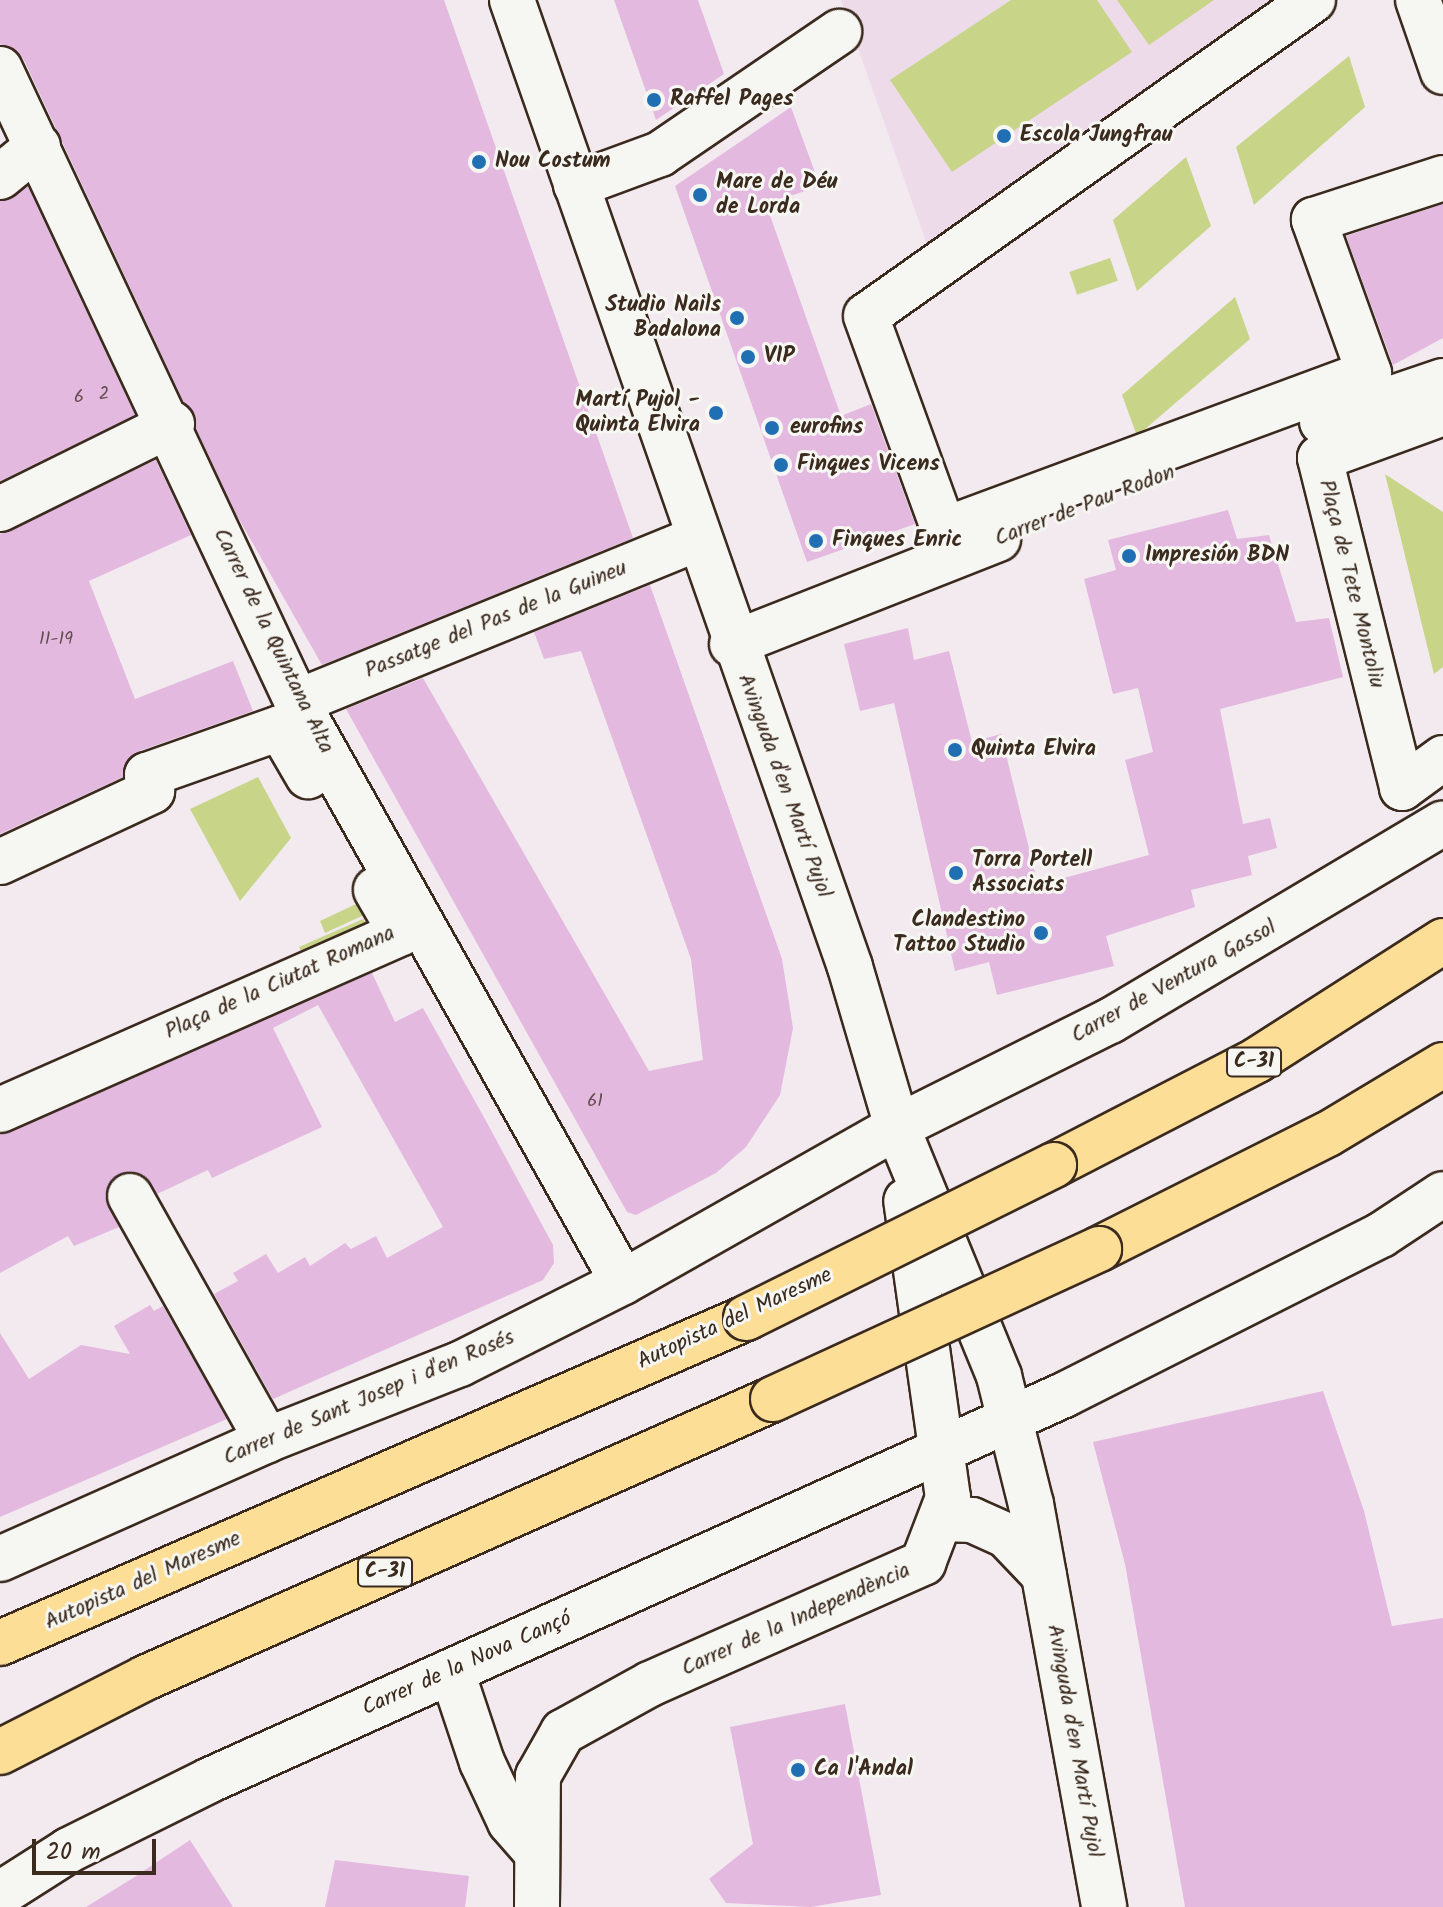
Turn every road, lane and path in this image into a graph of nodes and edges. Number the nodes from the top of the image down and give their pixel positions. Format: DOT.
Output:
graph roads {
  1 [pos="512,0"];
  2 [pos="1313,0"];
  3 [pos="1418,0"];
  4 [pos="839,32"];
  5 [pos="0,69"];
  6 [pos="1443,72"];
  7 [pos="38,146"];
  8 [pos="0,177"];
  9 [pos="1443,178"];
  10 [pos="576,185"];
  11 [pos="1443,381"];
  12 [pos="1443,413"];
  13 [pos="172,424"];
  14 [pos="0,509"];
  15 [pos="696,539"];
  16 [pos="732,644"];
  17 [pos="297,702"];
  18 [pos="1443,758"];
  19 [pos="1443,823"];
  20 [pos="0,862"];
  21 [pos="1443,941"];
  22 [pos="1443,1065"];
  23 [pos="0,1110"];
  24 [pos="897,1127"];
  25 [pos="1443,1194"];
  26 [pos="130,1196"];
  27 [pos="623,1282"];
  28 [pos="1010,1421"];
  29 [pos="267,1440"];
  30 [pos="942,1451"];
  31 [pos="943,1519"];
  32 [pos="0,1559"];
  33 [pos="1044,1575"];
  34 [pos="0,1643"];
  35 [pos="452,1672"];
  36 [pos="0,1752"];
  37 [pos="534,1850"];
  38 [pos="0,1894"];
  39 [pos="537,1907"];
  40 [pos="1104,1907"];
  1 -- 10 [label="street, Avinguda d'en Martí Pujol"];
  2 -- 9 [label="street"];
  3 -- 6 [label="street"];
  4 -- 10 [label="street"];
  5 -- 7 [label="street, Carrer de la Quintana Alta"];
  7 -- 8 [label="street"];
  7 -- 13 [label="street, Carrer de la Quintana Alta"];
  10 -- 15 [label="street, Avinguda d'en Martí Pujol"];
  11 -- 16 [label="street, Carrer de Pau Rodon"];
  12 -- 18 [label="street, Plaça de Tete Montoliu"];
  13 -- 14 [label="street"];
  13 -- 17 [label="street, Carrer de la Quintana Alta"];
  15 -- 16 [label="street, Avinguda d'en Martí Pujol"];
  15 -- 17 [label="street, Passatge del Pas de la Guineu"];
  16 -- 24 [label="street, Avinguda d'en Martí Pujol"];
  17 -- 27 [label="street, Carrer de la Quintana Alta"];
  19 -- 24 [label="street, Carrer de Ventura Gassol"];
  20 -- 23 [label="street, Plaça de la Ciutat Romana"];
  21 -- 34 [label="highway, Autopista del Maresme / C-31, bridge"];
  22 -- 36 [label="highway, C-31, bridge"];
  24 -- 27 [label="street, Carrer de Sant Josep i d'en Rosés"];
  24 -- 28 [label="street, Avinguda d'en Martí Pujol"];
  24 -- 30 [label="street, Carrer de la Independència"];
  25 -- 28 [label="street, Carrer de la Nova Cançó"];
  26 -- 29 [label="street"];
  27 -- 29 [label="street, Carrer de Sant Josep i d'en Rosés"];
  28 -- 30 [label="street, Carrer de la Nova Cançó"];
  28 -- 33 [label="street, Avinguda d'en Martí Pujol"];
  29 -- 32 [label="street, Carrer de Sant Josep i d'en Rosés"];
  30 -- 31 [label="street, Carrer de la Independència"];
  30 -- 35 [label="street, Carrer de la Nova Cançó"];
  31 -- 33 [label="street"];
  31 -- 37 [label="street, Carrer de la Independència"];
  33 -- 40 [label="street, Avinguda d'en Martí Pujol"];
  35 -- 37 [label="street"];
  35 -- 38 [label="street, Carrer de la Nova Cançó"];
  37 -- 39 [label="street, Carrer de la Independència"];
}
